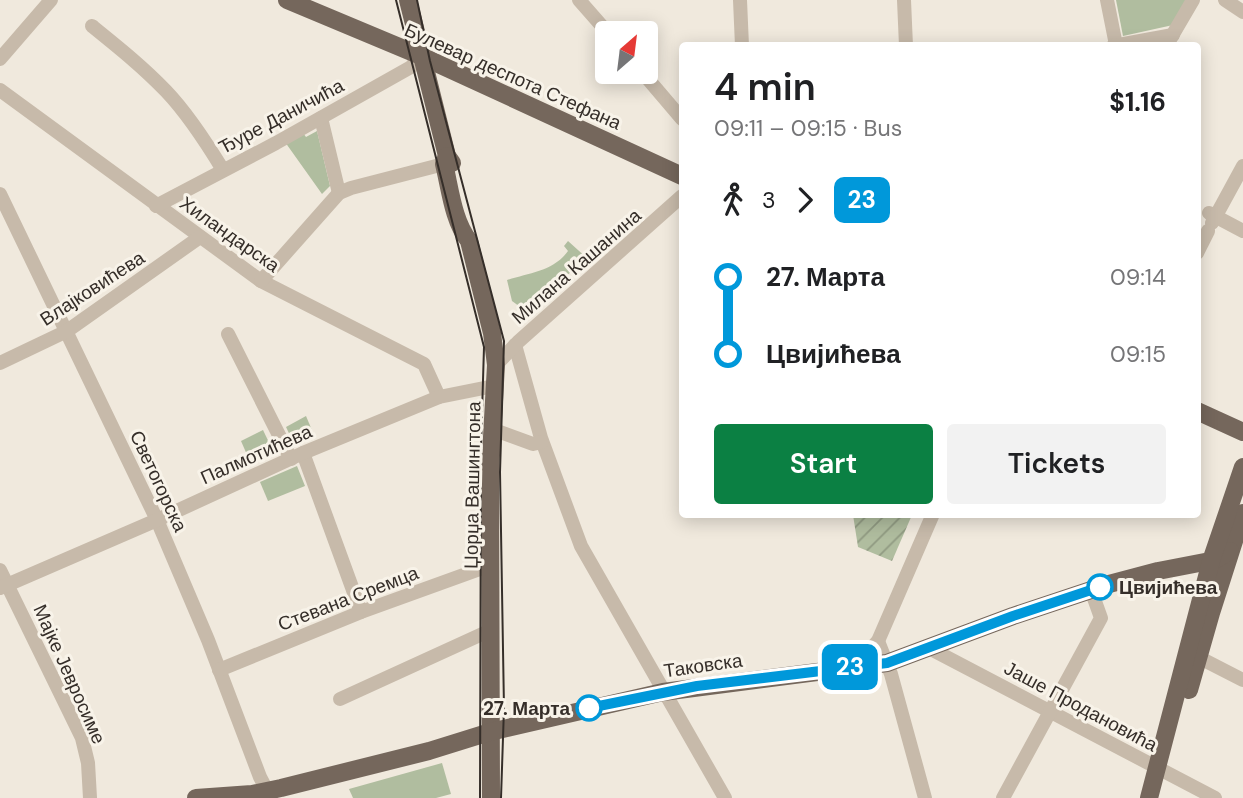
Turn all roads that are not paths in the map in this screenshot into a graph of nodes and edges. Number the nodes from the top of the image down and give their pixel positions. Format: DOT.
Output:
graph roads {
  1 [pos="51,0"];
  2 [pos="287,0"];
  3 [pos="408,0"];
  4 [pos="579,0"];
  5 [pos="740,0"];
  6 [pos="904,0"];
  7 [pos="1107,0"];
  8 [pos="1193,0"];
  9 [pos="1225,0"];
  10 [pos="1243,12"];
  11 [pos="597,21"];
  12 [pos="92,26"];
  13 [pos="1170,40"];
  14 [pos="742,42"];
  15 [pos="906,42"];
  16 [pos="1114,42"];
  17 [pos="1148,42"];
  18 [pos="421,56"];
  19 [pos="0,59"];
  20 [pos="652,84"];
  21 [pos="0,90"];
  22 [pos="679,115"];
  23 [pos="321,118"];
  24 [pos="445,160"];
  25 [pos="1243,166"];
  26 [pos="223,170"];
  27 [pos="679,175"];
  28 [pos="339,193"];
  29 [pos="0,194"];
  30 [pos="679,199"];
  31 [pos="156,206"];
  32 [pos="1211,221"];
  33 [pos="1243,232"];
  34 [pos="200,237"];
  35 [pos="1201,244"];
  36 [pos="261,281"];
  37 [pos="67,331"];
  38 [pos="228,334"];
  39 [pos="515,345"];
  40 [pos="0,363"];
  41 [pos="496,365"];
  42 [pos="494,386"];
  43 [pos="439,397"];
  44 [pos="1201,413"];
  45 [pos="492,429"];
  46 [pos="1243,432"];
  47 [pos="542,442"];
  48 [pos="297,456"];
  49 [pos="1243,467"];
  50 [pos="1243,513"];
  51 [pos="931,518"];
  52 [pos="157,520"];
  53 [pos="1237,547"];
  54 [pos="1211,561"];
  55 [pos="491,565"];
  56 [pos="0,570"];
  57 [pos="1220,583"];
  58 [pos="4,586"];
  59 [pos="1091,590"];
  60 [pos="361,612"];
  61 [pos="491,630"];
  62 [pos="878,641"];
  63 [pos="929,648"];
  64 [pos="1198,657"];
  65 [pos="887,663"];
  66 [pos="846,668"];
  67 [pos="219,670"];
  68 [pos="1243,680"];
  69 [pos="663,692"];
  70 [pos="340,699"];
  71 [pos="1049,712"];
  72 [pos="490,732"];
  73 [pos="1162,770"];
  74 [pos="267,796"];
  75 [pos="90,798"];
  76 [pos="196,798"];
  77 [pos="491,798"];
  78 [pos="725,798"];
  79 [pos="926,798"];
  80 [pos="1003,798"];
  81 [pos="1149,798"];
  82 [pos="1161,798"];
  83 [pos="1215,798"];
  1 -- 19 [label="street"];
  2 -- 18 [label="main road, Булевар деспота Стефана"];
  3 -- 18 [label="main road, Џорџа Вашингтона"];
  4 -- 11 [label="street"];
  5 -- 14 [label="street"];
  6 -- 15 [label="street"];
  7 -- 16 [label="street"];
  8 -- 13 [label="street"];
  9 -- 10 [label="street"];
  12 -- 26 [label="street"];
  13 -- 17 [label="street"];
  18 -- 23 [label="street, Ђуре Даничића"];
  18 -- 24 [label="main road, Џорџа Вашингтона"];
  18 -- 27 [label="main road, Булевар деспота Стефана"];
  20 -- 22 [label="street"];
  21 -- 31 [label="street, Хиландарска"];
  23 -- 26 [label="street, Ђуре Даничића"];
  23 -- 28 [label="street"];
  24 -- 28 [label="street"];
  24 -- 41 [label="main road, Џорџа Вашингтона"];
  25 -- 32 [label="street"];
  26 -- 31 [label="street, Ђуре Даничића"];
  28 -- 36 [label="street"];
  29 -- 37 [label="street, Светогорска"];
  30 -- 39 [label="street, Милана Кашанина"];
  31 -- 34 [label="street, Хиландарска"];
  32 -- 33 [label="street"];
  32 -- 35 [label="street"];
  34 -- 36 [label="street, Хиландарска"];
  34 -- 37 [label="street, Влајковићева"];
  36 -- 43 [label="street, Хиландарска"];
  37 -- 40 [label="street, Влајковићева"];
  37 -- 52 [label="street, Светогорска"];
  38 -- 48 [label="street"];
  39 -- 41 [label="street, Милана Кашанина"];
  39 -- 47 [label="street"];
  41 -- 42 [label="main road, Џорџа Вашингтона"];
  42 -- 43 [label="street, Палмотићева"];
  42 -- 45 [label="main road, Џорџа Вашингтона"];
  43 -- 48 [label="street, Палмотићева"];
  44 -- 46 [label="main road"];
  45 -- 47 [label="street"];
  45 -- 55 [label="main road, Џорџа Вашингтона"];
  47 -- 69 [label="street"];
  48 -- 52 [label="street, Палмотићева"];
  48 -- 60 [label="street"];
  49 -- 54 [label="main road"];
  50 -- 53 [label="main road"];
  51 -- 62 [label="street"];
  52 -- 58 [label="street, Палмотићева"];
  52 -- 67 [label="street, Светогорска"];
  53 -- 54 [label="main road, Таковска"];
  53 -- 57 [label="main road"];
  54 -- 57 [label="main road"];
  54 -- 59 [label="main road, Таковска"];
  54 -- 73 [label="main road"];
  55 -- 60 [label="street, Стевана Сремца"];
  55 -- 61 [label="main road, Џорџа Вашингтона"];
  56 -- 58 [label="street, Мајке Јевросиме"];
  57 -- 64 [label="main road"];
  58 -- 75 [label="street, Мајке Јевросиме"];
  59 -- 63 [label="main road, Таковска"];
  59 -- 71 [label="street"];
  60 -- 67 [label="street, Стевана Сремца"];
  61 -- 70 [label="street"];
  61 -- 72 [label="main road, Џорџа Вашингтона"];
  62 -- 65 [label="street"];
  62 -- 66 [label="street"];
  63 -- 65 [label="main road, Таковска"];
  63 -- 71 [label="street, Јаше Продановића"];
  64 -- 68 [label="street"];
  64 -- 73 [label="main road"];
  65 -- 66 [label="main road, Таковска"];
  65 -- 79 [label="street"];
  66 -- 69 [label="main road, Таковска"];
  67 -- 74 [label="street, Светогорска"];
  69 -- 72 [label="main road, Таковска"];
  69 -- 78 [label="street"];
  71 -- 73 [label="street, Јаше Продановића"];
  71 -- 80 [label="street"];
  72 -- 74 [label="main road, Таковска"];
  72 -- 77 [label="main road, Џорџа Вашингтона"];
  73 -- 81 [label="main road"];
  73 -- 82 [label="main road"];
  73 -- 83 [label="street, Јаше Продановића"];
  74 -- 76 [label="main road, Таковска"];
}
